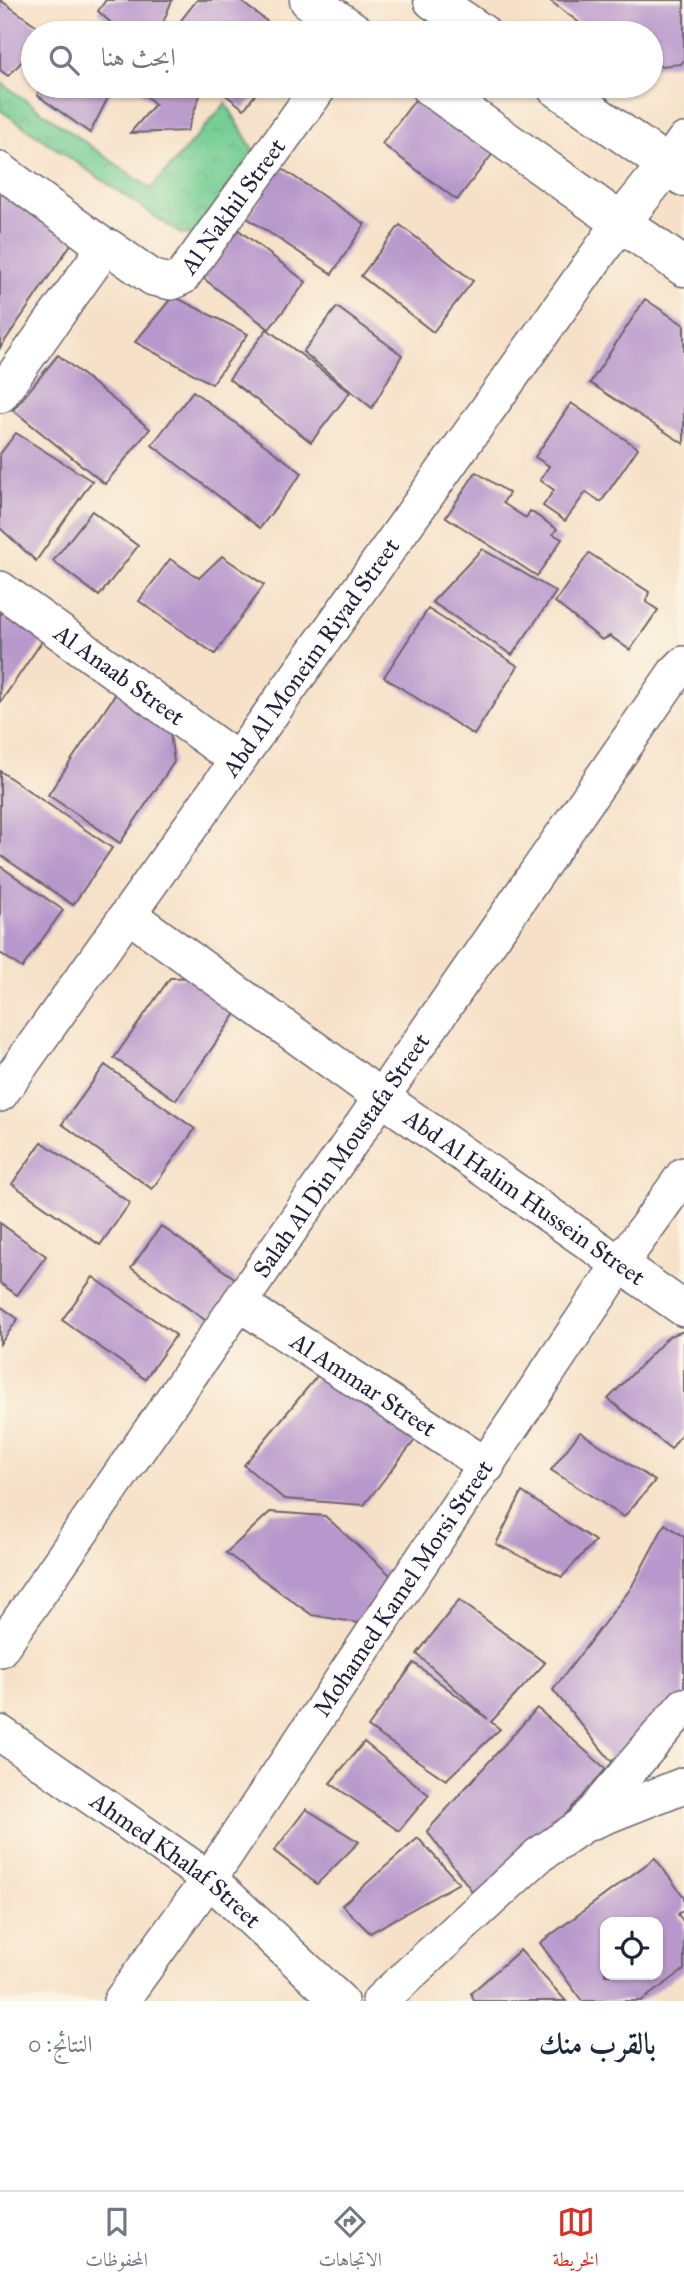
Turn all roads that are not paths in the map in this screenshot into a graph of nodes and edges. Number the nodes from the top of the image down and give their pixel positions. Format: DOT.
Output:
graph roads {
  1 [pos="309,0"];
  2 [pos="433,0"];
  3 [pos="339,21"];
  4 [pos="464,21"];
  5 [pos="311,98"];
  6 [pos="446,98"];
  7 [pos="575,98"];
  8 [pos="678,161"];
  9 [pos="0,170"];
  10 [pos="621,222"];
  11 [pos="105,247"];
  12 [pos="684,267"];
  13 [pos="0,395"];
  14 [pos="0,589"];
  15 [pos="684,664"];
  16 [pos="237,760"];
  17 [pos="129,915"];
  18 [pos="0,1094"];
  19 [pos="381,1097"];
  20 [pos="684,1175"];
  21 [pos="620,1264"];
  22 [pos="239,1303"];
  23 [pos="684,1309"];
  24 [pos="487,1466"];
  25 [pos="0,1649"];
  26 [pos="684,1706"];
  27 [pos="0,1733"];
  28 [pos="684,1785"];
  29 [pos="583,1825"];
  30 [pos="209,1879"];
  31 [pos="121,2001"];
  32 [pos="340,2001"];
  33 [pos="380,2001"];
  1 -- 3 [label="main road"];
  2 -- 4 [label="main road"];
  5 -- 11 [label="street, Al Nakhil Street"];
  6 -- 10 [label="main road"];
  7 -- 8 [label="main road"];
  8 -- 10 [label="main road"];
  9 -- 11 [label="street"];
  10 -- 12 [label="main road"];
  10 -- 16 [label="street, Abd Al Moneim Riyad Street"];
  11 -- 13 [label="street"];
  14 -- 16 [label="street, Al Anaab Street"];
  15 -- 19 [label="street, Salah Al Din Moustafa Street"];
  16 -- 17 [label="street, Abd Al Moneim Riyad Street"];
  17 -- 18 [label="street, Abd Al Moneim Riyad Street"];
  17 -- 19 [label="street, Abd Al Halim Hussein Street"];
  19 -- 21 [label="street, Abd Al Halim Hussein Street"];
  19 -- 22 [label="street, Salah Al Din Moustafa Street"];
  20 -- 21 [label="street, Mohamed Kamel Morsi Street"];
  21 -- 23 [label="street, Abd Al Halim Hussein Street"];
  21 -- 24 [label="street, Mohamed Kamel Morsi Street"];
  22 -- 24 [label="street, Al Ammar Street"];
  22 -- 25 [label="street, Salah Al Din Moustafa Street"];
  24 -- 30 [label="street, Mohamed Kamel Morsi Street"];
  26 -- 29 [label="street"];
  27 -- 30 [label="street, Ahmed Khalaf Street"];
  28 -- 29 [label="street"];
  29 -- 33 [label="street"];
  30 -- 31 [label="street, Mohamed Kamel Morsi Street"];
  30 -- 32 [label="street, Ahmed Khalaf Street"];
}
